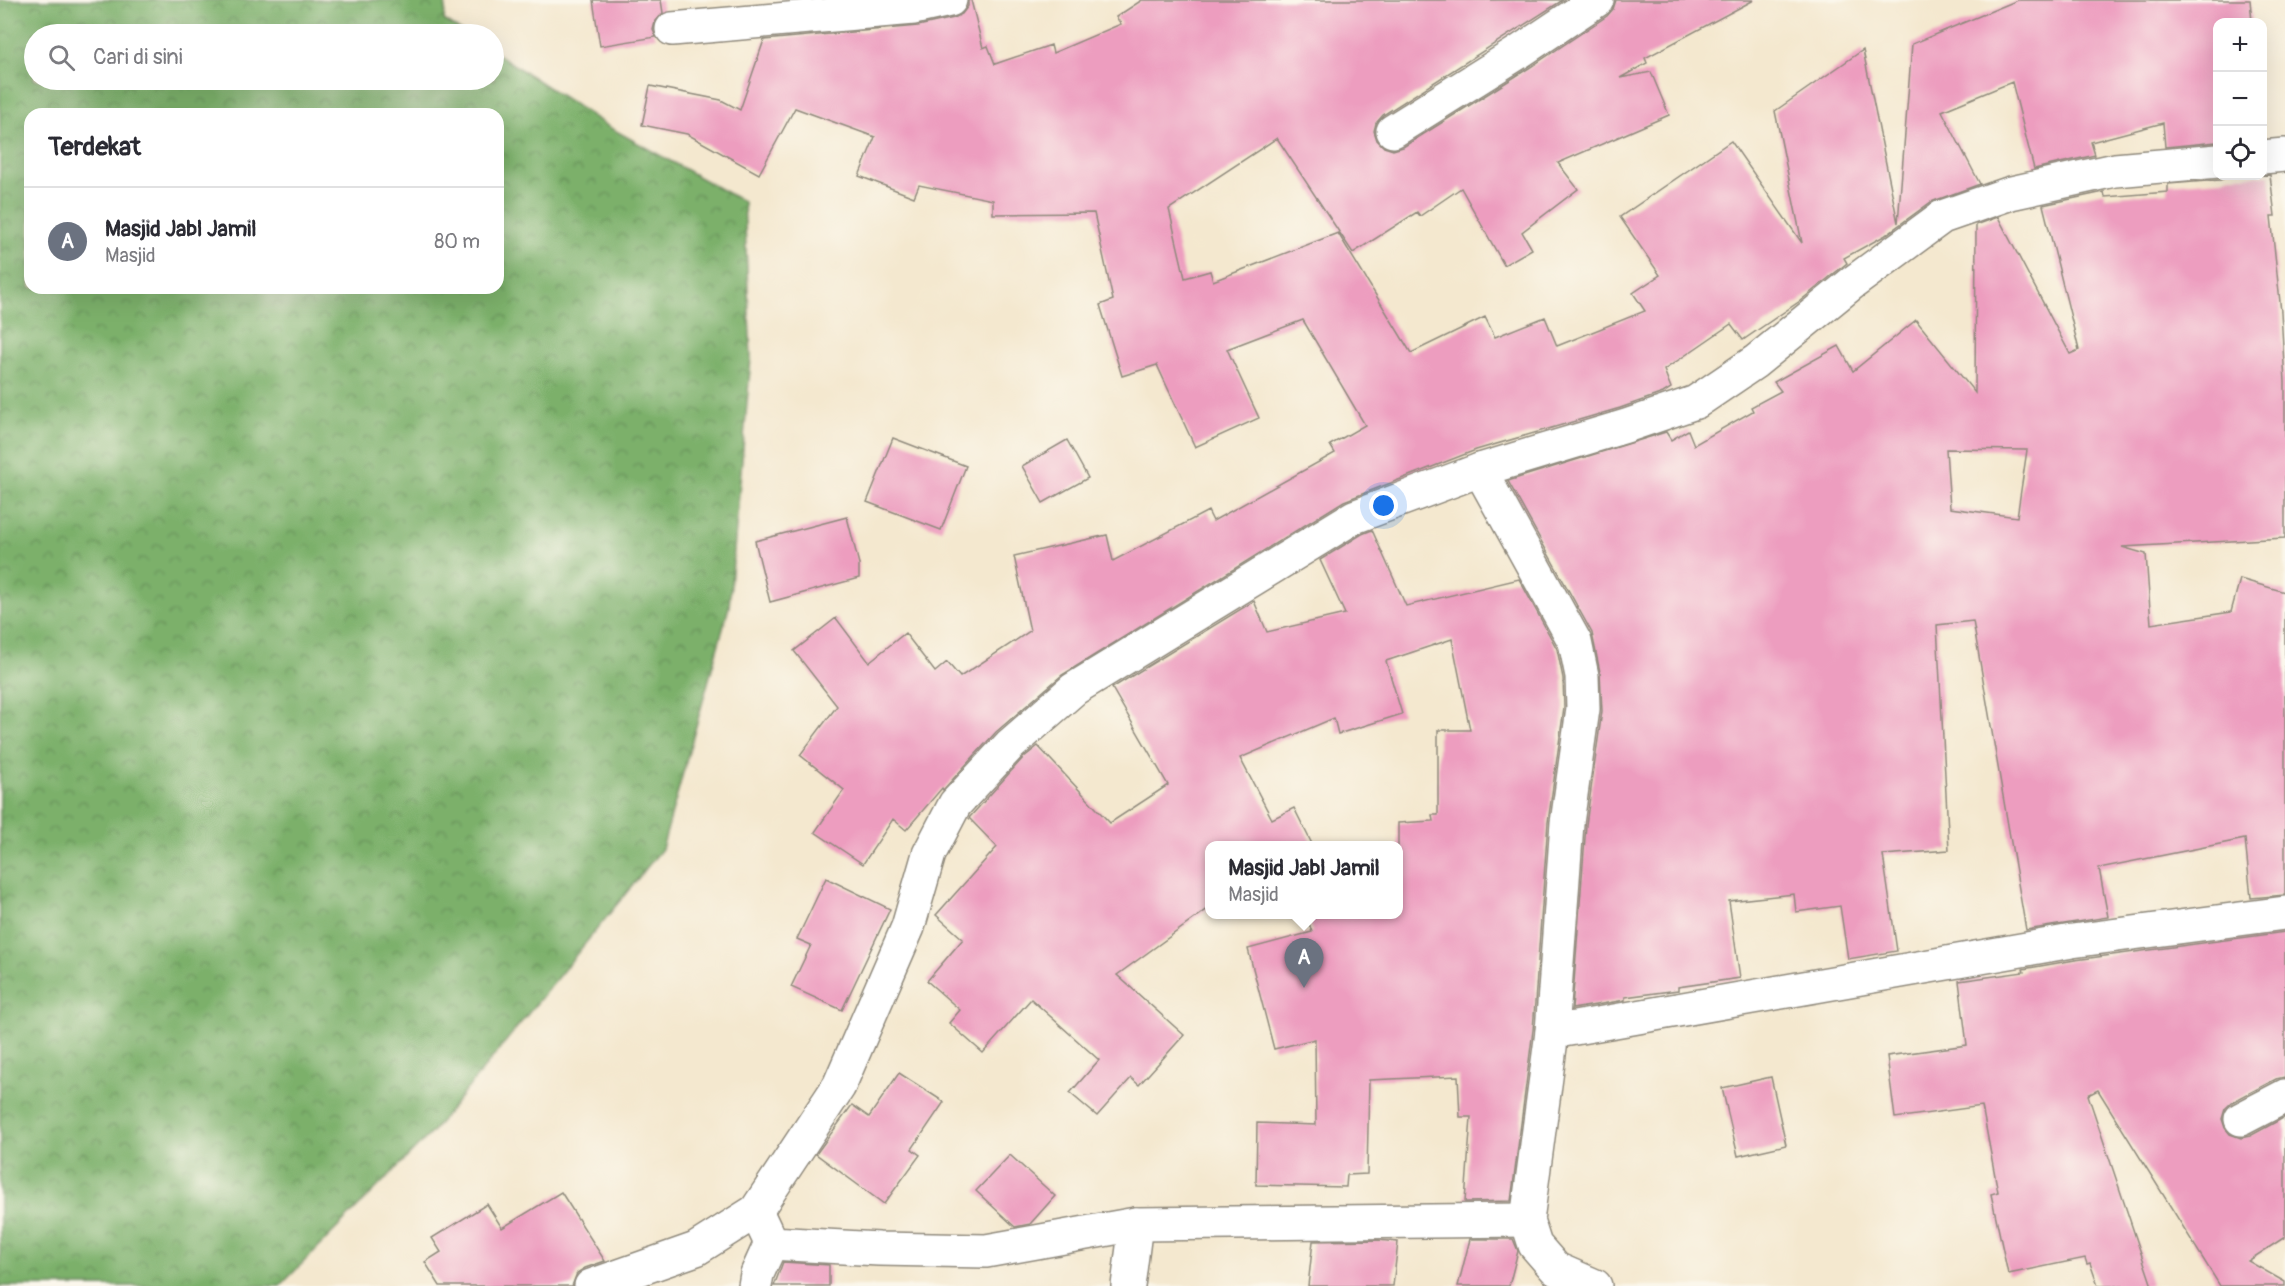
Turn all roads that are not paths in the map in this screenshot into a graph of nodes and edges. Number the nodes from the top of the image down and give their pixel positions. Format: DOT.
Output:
graph roads {
  1 [pos="950,0"];
  2 [pos="1597,0"];
  3 [pos="672,29"];
  4 [pos="1393,131"];
  5 [pos="2285,155"];
  6 [pos="2267,157"];
  7 [pos="2213,161"];
  8 [pos="1480,470"];
  9 [pos="2285,913"];
  10 [pos="1552,1032"];
  11 [pos="2285,1096"];
  12 [pos="2241,1119"];
  13 [pos="756,1211"];
  14 [pos="1527,1220"];
  15 [pos="1136,1224"];
  16 [pos="771,1243"];
  17 [pos="591,1286"];
  18 [pos="755,1286"];
  19 [pos="1128,1286"];
  20 [pos="1595,1286"];
  1 -- 3 [label="street"];
  2 -- 4 [label="street"];
  5 -- 6 [label="street"];
  7 -- 8 [label="street"];
  8 -- 10 [label="street"];
  8 -- 13 [label="street"];
  9 -- 10 [label="street"];
  10 -- 14 [label="street"];
  11 -- 12 [label="street"];
  13 -- 16 [label="street"];
  13 -- 17 [label="street"];
  14 -- 15 [label="street"];
  14 -- 20 [label="street"];
  15 -- 16 [label="street"];
  15 -- 19 [label="street"];
  16 -- 18 [label="street"];
}
